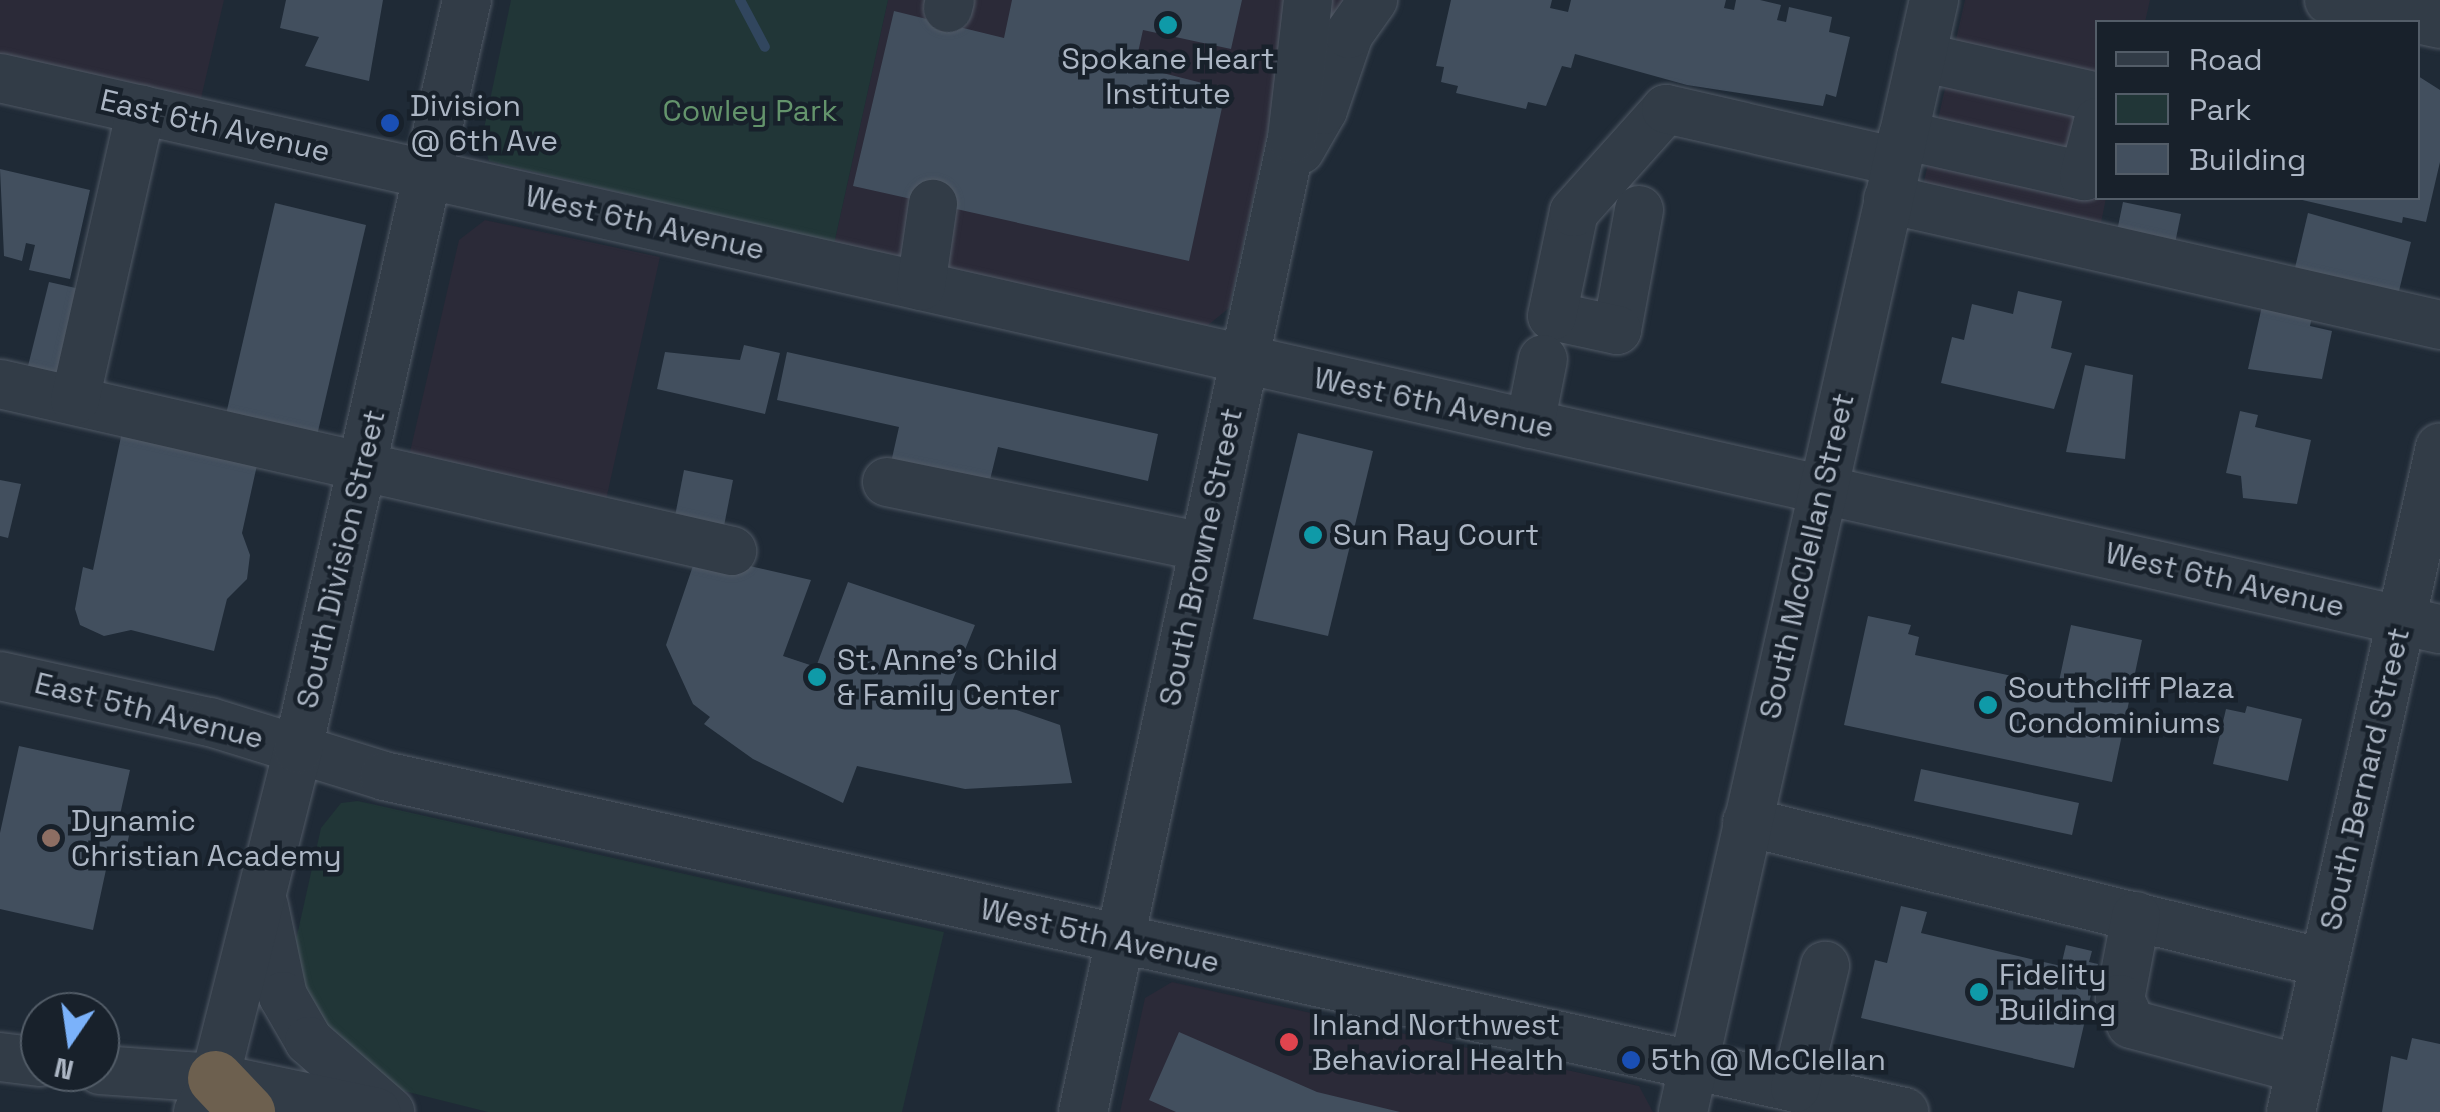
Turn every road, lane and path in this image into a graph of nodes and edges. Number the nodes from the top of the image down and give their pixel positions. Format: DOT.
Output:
graph roads {
  1 [pos="467,0"];
  2 [pos="1308,0"];
  3 [pos="1373,0"];
  4 [pos="1934,0"];
  5 [pos="2329,0"];
  6 [pos="2440,24"];
  7 [pos="1921,57"];
  8 [pos="0,78"];
  9 [pos="2095,96"];
  10 [pos="141,109"];
  11 [pos="2095,134"];
  12 [pos="1896,165"];
  13 [pos="429,174"];
  14 [pos="1283,179"];
  15 [pos="949,208"];
  16 [pos="1639,210"];
  17 [pos="934,289"];
  18 [pos="2440,324"];
  19 [pos="1543,359"];
  20 [pos="1243,361"];
  21 [pos="0,384"];
  22 [pos="74,400"];
  23 [pos="1530,424"];
  24 [pos="2440,447"];
  25 [pos="362,468"];
  26 [pos="887,482"];
  27 [pos="1822,487"];
  28 [pos="1204,547"];
  29 [pos="732,551"];
  30 [pos="2420,625"];
  31 [pos="0,676"];
  32 [pos="298,748"];
  33 [pos="1747,822"];
  34 [pos="262,893"];
  35 [pos="2136,916"];
  36 [pos="1119,940"];
  37 [pos="2324,962"];
  38 [pos="1825,966"];
  39 [pos="120,1075"];
  40 [pos="1795,1088"];
  41 [pos="1688,1089"];
  42 [pos="2296,1091"];
  43 [pos="220,1101"];
  44 [pos="376,1112"];
  45 [pos="390,1112"];
  46 [pos="1083,1112"];
  47 [pos="1904,1112"];
  1 -- 13 [label="street, South Division Street"];
  2 -- 14 [label="street, South Browne Street"];
  3 -- 14 [label="street"];
  4 -- 7 [label="street, South McClellan Street"];
  5 -- 6 [label="street"];
  7 -- 9 [label="street"];
  7 -- 12 [label="street, South McClellan Street"];
  8 -- 10 [label="street, East 6th Avenue"];
  10 -- 13 [label="street, East 6th Avenue"];
  10 -- 22 [label="street"];
  11 -- 12 [label="street"];
  12 -- 16 [label="street"];
  12 -- 18 [label="street"];
  12 -- 27 [label="street, South McClellan Street"];
  13 -- 17 [label="street, West 6th Avenue"];
  13 -- 25 [label="street, South Division Street"];
  14 -- 20 [label="street, South Browne Street"];
  15 -- 17 [label="street"];
  17 -- 20 [label="street, West 6th Avenue"];
  19 -- 23 [label="street"];
  20 -- 23 [label="street, West 6th Avenue"];
  20 -- 28 [label="street, South Browne Street"];
  21 -- 22 [label="street"];
  22 -- 25 [label="street"];
  23 -- 27 [label="street, West 6th Avenue"];
  24 -- 30 [label="street, South Bernard Street"];
  25 -- 29 [label="street"];
  25 -- 32 [label="street, South Division Street"];
  26 -- 28 [label="street"];
  27 -- 30 [label="street, West 6th Avenue"];
  27 -- 33 [label="street, South McClellan Street"];
  28 -- 36 [label="street, South Browne Street"];
  30 -- 37 [label="street, South Bernard Street"];
  31 -- 32 [label="street, East 5th Avenue"];
  32 -- 34 [label="street, South Division Street"];
  32 -- 36 [label="street, West 5th Avenue"];
  33 -- 35 [label="street"];
  33 -- 41 [label="street, South McClellan Street"];
  34 -- 43 [label="street, South Division Street"];
  34 -- 45 [label="street"];
  35 -- 37 [label="street"];
  35 -- 42 [label="street"];
  36 -- 41 [label="street, West 5th Avenue"];
  36 -- 46 [label="street, South Browne Street"];
  37 -- 42 [label="street, South Bernard Street"];
  38 -- 40 [label="street"];
  39 -- 43 [label="street"];
  40 -- 41 [label="street, West 5th Avenue"];
  40 -- 47 [label="street, West 5th Avenue"];
  43 -- 44 [label="street"];
}
